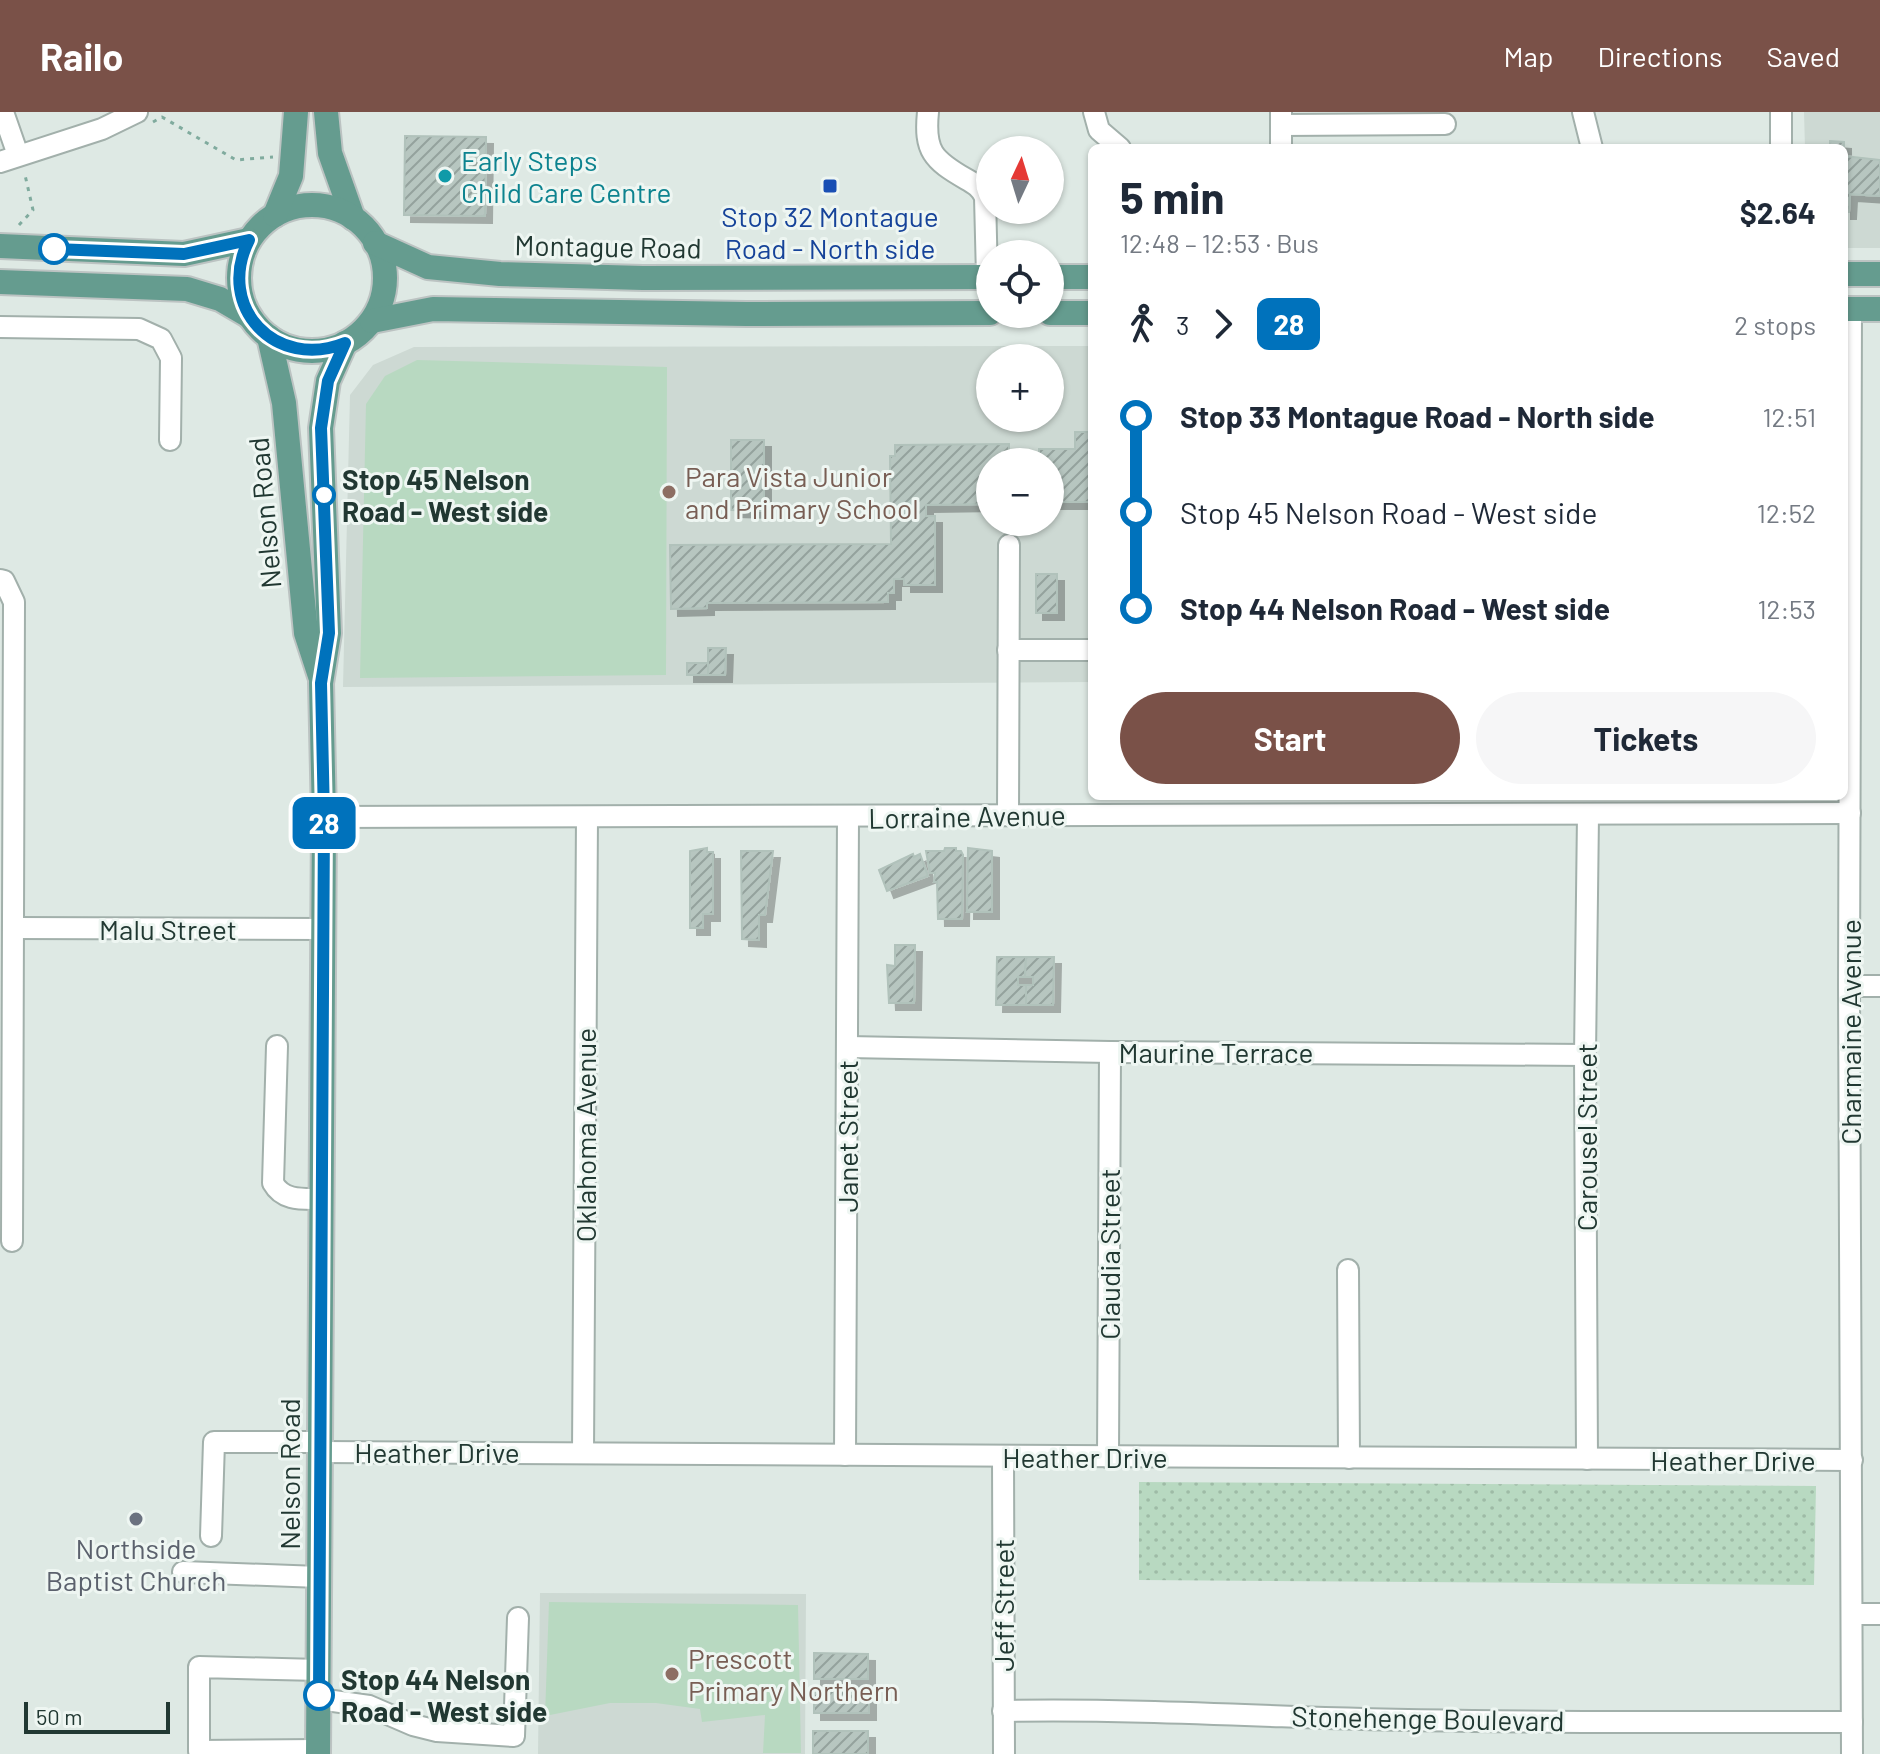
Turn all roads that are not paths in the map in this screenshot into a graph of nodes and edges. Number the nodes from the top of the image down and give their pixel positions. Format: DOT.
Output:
graph roads {
  1 [pos="3,112"];
  2 [pos="296,112"];
  3 [pos="326,112"];
  4 [pos="928,112"];
  5 [pos="1094,112"];
  6 [pos="1583,112"];
  7 [pos="1781,112"];
  8 [pos="144,118"];
  9 [pos="1281,119"];
  10 [pos="1445,124"];
  11 [pos="1115,144"];
  12 [pos="1281,144"];
  13 [pos="1591,144"];
  14 [pos="1781,144"];
  15 [pos="9,158"];
  16 [pos="275,215"];
  17 [pos="353,218"];
  18 [pos="249,240"];
  19 [pos="987,240"];
  20 [pos="375,243"];
  21 [pos="0,246"];
  22 [pos="1848,274"];
  23 [pos="1880,274"];
  24 [pos="976,277"];
  25 [pos="1064,277"];
  26 [pos="1088,277"];
  27 [pos="0,282"];
  28 [pos="1880,309"];
  29 [pos="1848,310"];
  30 [pos="976,313"];
  31 [pos="1064,313"];
  32 [pos="1088,313"];
  33 [pos="249,316"];
  34 [pos="372,321"];
  35 [pos="0,327"];
  36 [pos="269,337"];
  37 [pos="345,343"];
  38 [pos="170,440"];
  39 [pos="1009,545"];
  40 [pos="0,580"];
  41 [pos="1848,643"];
  42 [pos="1008,650"];
  43 [pos="1088,650"];
  44 [pos="321,683"];
  45 [pos="1850,813"];
  46 [pos="1008,815"];
  47 [pos="1588,815"];
  48 [pos="324,817"];
  49 [pos="587,817"];
  50 [pos="848,817"];
  51 [pos="14,928"];
  52 [pos="322,929"];
  53 [pos="1849,986"];
  54 [pos="1880,986"];
  55 [pos="277,1046"];
  56 [pos="848,1047"];
  57 [pos="1110,1052"];
  58 [pos="1585,1055"];
  59 [pos="320,1199"];
  60 [pos="12,1241"];
  61 [pos="1348,1270"];
  62 [pos="319,1447"];
  63 [pos="583,1453"];
  64 [pos="845,1455"];
  65 [pos="1003,1457"];
  66 [pos="1108,1457"];
  67 [pos="1349,1458"];
  68 [pos="1587,1459"];
  69 [pos="1852,1460"];
  70 [pos="211,1536"];
  71 [pos="183,1572"];
  72 [pos="319,1577"];
  73 [pos="1853,1614"];
  74 [pos="1880,1614"];
  75 [pos="518,1618"];
  76 [pos="319,1670"];
  77 [pos="319,1699"];
  78 [pos="1003,1711"];
  79 [pos="1852,1722"];
  80 [pos="266,1752"];
  81 [pos="318,1752"];
  82 [pos="1004,1754"];
  83 [pos="1852,1754"];
  1 -- 15 [label="street"];
  2 -- 16 [label="main road"];
  3 -- 17 [label="main road"];
  4 -- 19 [label="street"];
  5 -- 11 [label="street"];
  6 -- 13 [label="street"];
  7 -- 14 [label="street"];
  8 -- 15 [label="street"];
  9 -- 10 [label="street"];
  9 -- 12 [label="street"];
  16 -- 17 [label="main road"];
  16 -- 18 [label="main road"];
  17 -- 20 [label="main road"];
  18 -- 21 [label="main road"];
  18 -- 33 [label="main road"];
  20 -- 24 [label="main road, Montague Road"];
  20 -- 34 [label="main road"];
  22 -- 23 [label="main road"];
  25 -- 26 [label="main road"];
  27 -- 33 [label="main road"];
  28 -- 29 [label="main road"];
  30 -- 34 [label="main road"];
  31 -- 32 [label="main road"];
  33 -- 36 [label="main road"];
  34 -- 37 [label="main road"];
  35 -- 38 [label="street"];
  36 -- 37 [label="main road"];
  36 -- 44 [label="main road, Nelson Road"];
  37 -- 44 [label="main road, Nelson Road"];
  39 -- 42 [label="street"];
  40 -- 51 [label="street"];
  41 -- 45 [label="street, Charmaine Avenue"];
  42 -- 43 [label="street"];
  42 -- 46 [label="street"];
  44 -- 48 [label="main road, Nelson Road"];
  45 -- 47 [label="street, Lorraine Avenue"];
  45 -- 53 [label="street, Charmaine Avenue"];
  46 -- 47 [label="street, Lorraine Avenue"];
  46 -- 50 [label="street, Lorraine Avenue"];
  47 -- 58 [label="street, Carousel Street"];
  48 -- 49 [label="street, Lorraine Avenue"];
  48 -- 52 [label="main road, Nelson Road"];
  49 -- 50 [label="street, Lorraine Avenue"];
  49 -- 63 [label="street, Oklahoma Avenue"];
  50 -- 56 [label="street, Janet Street"];
  51 -- 52 [label="street, Malu Street"];
  51 -- 60 [label="street"];
  52 -- 59 [label="main road, Nelson Road"];
  53 -- 54 [label="street"];
  53 -- 69 [label="street, Charmaine Avenue"];
  55 -- 59 [label="street"];
  56 -- 57 [label="street, Maurine Terrace"];
  56 -- 64 [label="street, Janet Street"];
  57 -- 58 [label="street, Maurine Terrace"];
  57 -- 66 [label="street, Claudia Street"];
  58 -- 68 [label="street, Carousel Street"];
  59 -- 62 [label="main road, Nelson Road"];
  61 -- 67 [label="street"];
  62 -- 63 [label="street, Heather Drive"];
  62 -- 70 [label="street, Heather Drive"];
  62 -- 72 [label="main road, Nelson Road"];
  63 -- 64 [label="street, Heather Drive"];
  64 -- 65 [label="street, Heather Drive"];
  65 -- 66 [label="street, Heather Drive"];
  65 -- 78 [label="street, Jeff Street"];
  66 -- 67 [label="street, Heather Drive"];
  67 -- 68 [label="street, Heather Drive"];
  68 -- 69 [label="street, Heather Drive"];
  69 -- 73 [label="street, Charmaine Avenue"];
  71 -- 72 [label="street"];
  72 -- 76 [label="main road, Nelson Road"];
  73 -- 74 [label="street"];
  73 -- 79 [label="street, Charmaine Avenue"];
  75 -- 77 [label="street"];
  76 -- 77 [label="main road, Nelson Road"];
  76 -- 80 [label="street, Nelson Road"];
  77 -- 81 [label="main road, Nelson Road"];
  78 -- 79 [label="street, Stonehenge Boulevard"];
  78 -- 82 [label="street, Jeff Street"];
  79 -- 83 [label="street, Charmaine Avenue"];
  80 -- 81 [label="street, Nelson Road"];
}
